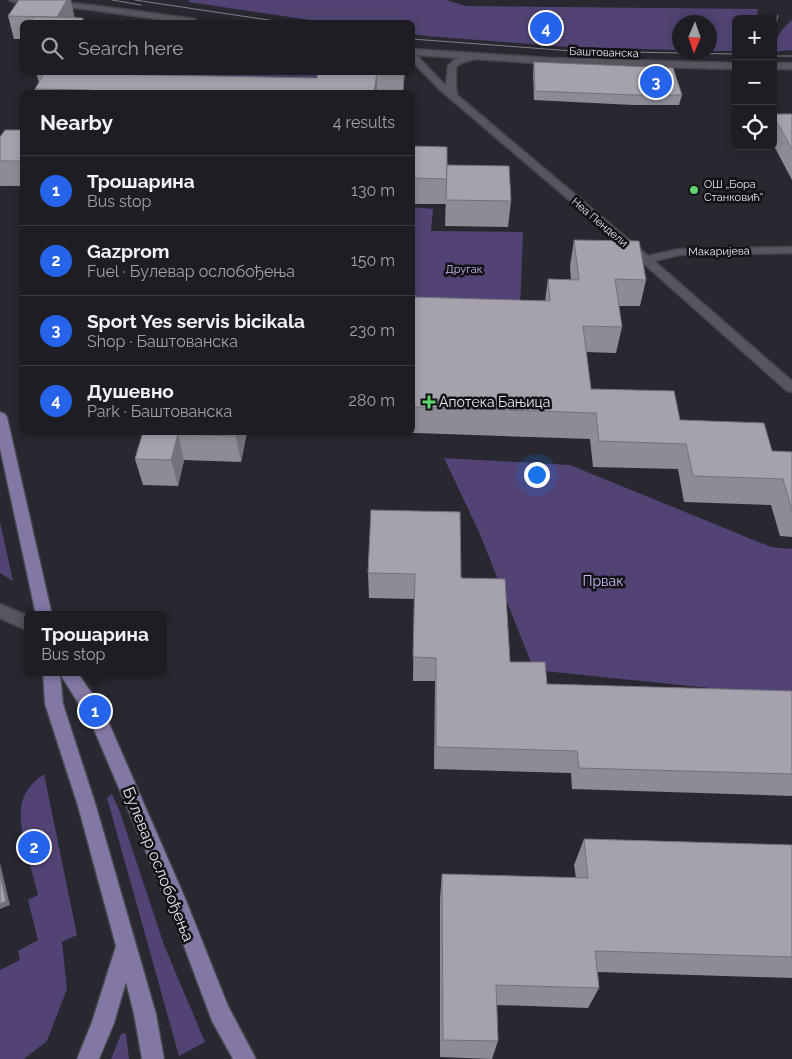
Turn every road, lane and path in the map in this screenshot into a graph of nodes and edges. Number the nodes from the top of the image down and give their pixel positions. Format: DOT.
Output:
graph roads {
  1 [pos="13,0"];
  2 [pos="179,20"];
  3 [pos="415,52"];
  4 [pos="415,58"];
  5 [pos="488,58"];
  6 [pos="732,66"];
  7 [pos="777,66"];
  8 [pos="792,66"];
  9 [pos="453,96"];
  10 [pos="792,250"];
  11 [pos="646,260"];
  12 [pos="792,388"];
  13 [pos="0,417"];
  14 [pos="0,611"];
  15 [pos="43,611"];
  16 [pos="24,622"];
  17 [pos="51,676"];
  18 [pos="70,676"];
  19 [pos="125,948"];
  20 [pos="88,1059"];
  21 [pos="154,1059"];
  22 [pos="245,1059"];
  1 -- 2 [label="street"];
  3 -- 5 [label="street, Баштованска"];
  4 -- 9 [label="street, Неа Пендели"];
  5 -- 6 [label="street, Баштованска"];
  5 -- 9 [label="street"];
  7 -- 8 [label="street"];
  9 -- 11 [label="street, Неа Пендели"];
  10 -- 11 [label="street, Макаријева"];
  11 -- 12 [label="street, Неа Пендели"];
  13 -- 15 [label="main road"];
  14 -- 16 [label="street"];
  17 -- 19 [label="main road"];
  18 -- 22 [label="main road, Булевар ослобођења"];
  19 -- 20 [label="main road"];
  19 -- 21 [label="main road"];
}
